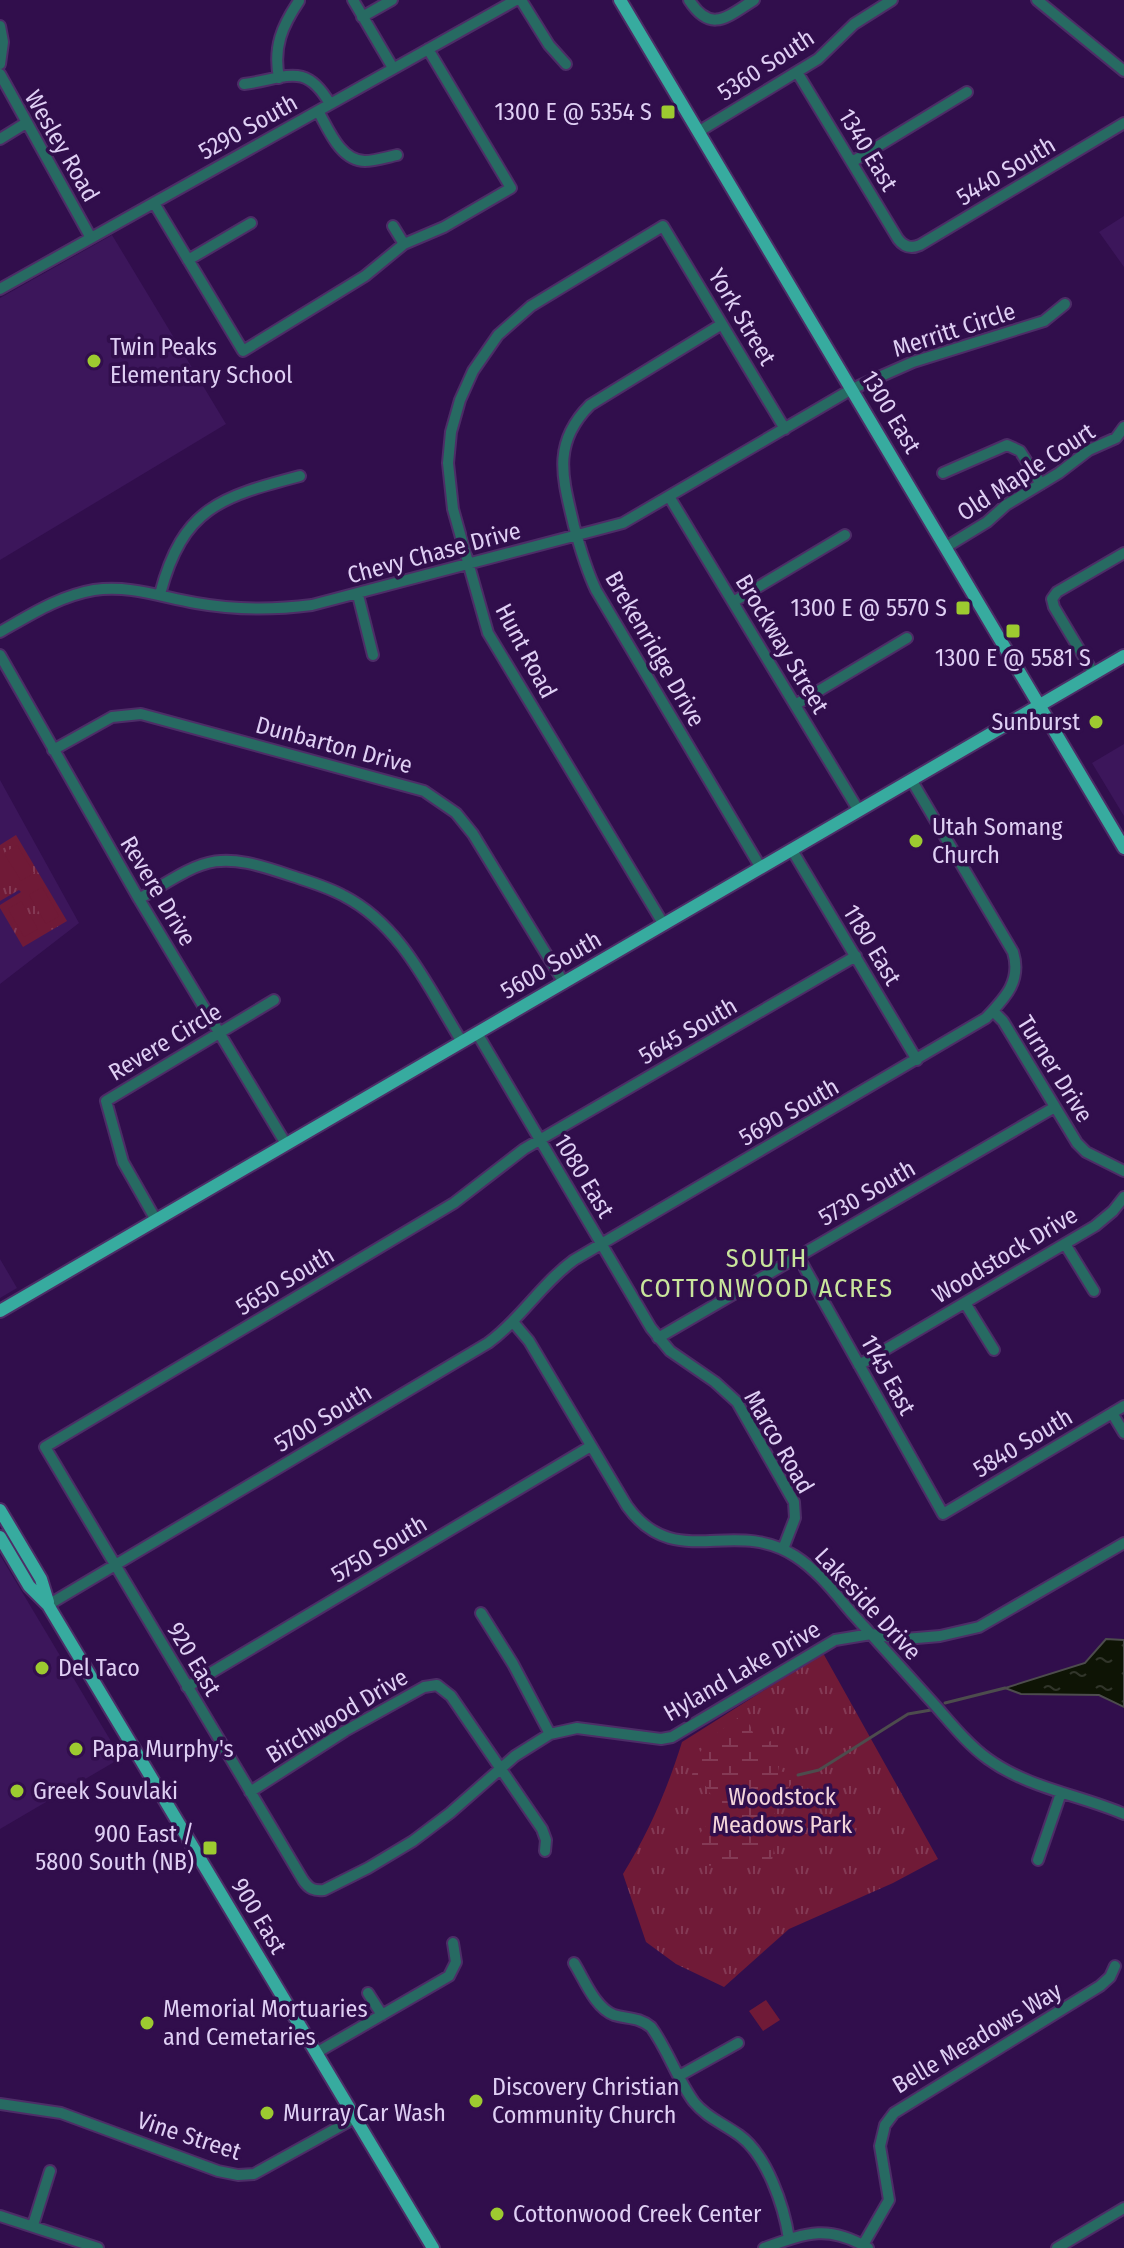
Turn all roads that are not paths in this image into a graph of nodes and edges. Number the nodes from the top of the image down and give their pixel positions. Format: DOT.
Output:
graph roads {
  1 [pos="353,0"];
  2 [pos="392,0"];
  3 [pos="518,0"];
  4 [pos="620,0"];
  5 [pos="689,0"];
  6 [pos="754,0"];
  7 [pos="892,0"];
  8 [pos="1037,0"];
  9 [pos="299,1"];
  10 [pos="362,17"];
  11 [pos="0,26"];
  12 [pos="428,49"];
  13 [pos="0,64"];
  14 [pos="566,64"];
  15 [pos="393,68"];
  16 [pos="1124,71"];
  17 [pos="797,72"];
  18 [pos="0,74"];
  19 [pos="279,78"];
  20 [pos="244,84"];
  21 [pos="967,92"];
  22 [pos="330,104"];
  23 [pos="318,111"];
  24 [pos="26,123"];
  25 [pos="1124,123"];
  26 [pos="698,132"];
  27 [pos="0,139"];
  28 [pos="397,155"];
  29 [pos="852,162"];
  30 [pos="154,203"];
  31 [pos="251,223"];
  32 [pos="393,226"];
  33 [pos="663,226"];
  34 [pos="91,238"];
  35 [pos="404,244"];
  36 [pos="907,247"];
  37 [pos="188,260"];
  38 [pos="0,289"];
  39 [pos="1065,304"];
  40 [pos="722,324"];
  41 [pos="852,389"];
  42 [pos="1124,427"];
  43 [pos="785,429"];
  44 [pos="943,473"];
  45 [pos="300,476"];
  46 [pos="1041,484"];
  47 [pos="670,498"];
  48 [pos="845,535"];
  49 [pos="577,536"];
  50 [pos="946,547"];
  51 [pos="1124,553"];
  52 [pos="468,566"];
  53 [pos="160,594"];
  54 [pos="358,595"];
  55 [pos="733,602"];
  56 [pos="0,632"];
  57 [pos="907,638"];
  58 [pos="0,655"];
  59 [pos="373,655"];
  60 [pos="1124,656"];
  61 [pos="1094,674"];
  62 [pos="795,705"];
  63 [pos="1040,706"];
  64 [pos="53,750"];
  65 [pos="912,781"];
  66 [pos="859,811"];
  67 [pos="1124,848"];
  68 [pos="792,850"];
  69 [pos="761,868"];
  70 [pos="139,899"];
  71 [pos="664,925"];
  72 [pos="856,956"];
  73 [pos="564,983"];
  74 [pos="274,1000"];
  75 [pos="993,1011"];
  76 [pos="220,1033"];
  77 [pos="477,1033"];
  78 [pos="462,1042"];
  79 [pos="917,1060"];
  80 [pos="1055,1107"];
  81 [pos="540,1140"];
  82 [pos="286,1144"];
  83 [pos="1124,1171"];
  84 [pos="1124,1197"];
  85 [pos="156,1220"];
  86 [pos="602,1244"];
  87 [pos="1065,1244"];
  88 [pos="798,1256"];
  89 [pos="1094,1291"];
  90 [pos="965,1303"];
  91 [pos="0,1311"];
  92 [pos="513,1322"];
  93 [pos="658,1338"];
  94 [pos="994,1350"];
  95 [pos="859,1365"];
  96 [pos="1124,1406"];
  97 [pos="1112,1413"];
  98 [pos="1124,1433"];
  99 [pos="591,1446"];
  100 [pos="45,1447"];
  101 [pos="0,1510"];
  102 [pos="943,1514"];
  103 [pos="0,1537"];
  104 [pos="1124,1543"];
  105 [pos="783,1549"];
  106 [pos="116,1565"];
  107 [pos="48,1605"];
  108 [pos="481,1613"];
  109 [pos="871,1634"];
  110 [pos="187,1687"];
  111 [pos="550,1734"];
  112 [pos="500,1768"];
  113 [pos="250,1792"];
  114 [pos="1061,1793"];
  115 [pos="1124,1814"];
  116 [pos="545,1851"];
  117 [pos="1038,1860"];
  118 [pos="311,1889"];
  119 [pos="453,1943"];
  120 [pos="574,1963"];
  121 [pos="1115,1966"];
  122 [pos="368,1993"];
  123 [pos="382,2015"];
  124 [pos="738,2043"];
  125 [pos="316,2053"];
  126 [pos="679,2076"];
  127 [pos="0,2104"];
  128 [pos="355,2118"];
  129 [pos="50,2171"];
  130 [pos="1124,2208"];
  131 [pos="0,2216"];
  132 [pos="33,2225"];
  133 [pos="789,2239"];
  134 [pos="866,2246"];
  135 [pos="98,2248"];
  136 [pos="433,2248"];
  137 [pos="764,2248"];
  138 [pos="1057,2248"];
  1 -- 10 [label="street"];
  2 -- 10 [label="street"];
  3 -- 12 [label="street, 5290 South"];
  3 -- 14 [label="street"];
  4 -- 26 [label="main road, 1300 East"];
  5 -- 6 [label="street"];
  7 -- 17 [label="street, 5360 South"];
  8 -- 16 [label="street"];
  9 -- 19 [label="street"];
  10 -- 15 [label="street"];
  11 -- 13 [label="street"];
  12 -- 15 [label="street, 5290 South"];
  12 -- 35 [label="street"];
  15 -- 22 [label="street, 5290 South"];
  17 -- 26 [label="street, 5360 South"];
  17 -- 29 [label="street, 1340 East"];
  18 -- 24 [label="street, Wesley Road"];
  19 -- 20 [label="street"];
  19 -- 22 [label="street"];
  21 -- 29 [label="street"];
  22 -- 23 [label="street, 5290 South"];
  23 -- 28 [label="street"];
  23 -- 30 [label="street, 5290 South"];
  24 -- 27 [label="street"];
  24 -- 34 [label="street, Wesley Road"];
  25 -- 36 [label="street, 5440 South"];
  26 -- 41 [label="main road, 1300 East"];
  29 -- 36 [label="street, 1340 East"];
  30 -- 34 [label="street, 5290 South"];
  30 -- 37 [label="street"];
  31 -- 37 [label="street"];
  32 -- 35 [label="street"];
  33 -- 40 [label="street, York Street"];
  33 -- 52 [label="street, Hunt Road"];
  34 -- 38 [label="street, 5290 South"];
  35 -- 37 [label="street"];
  39 -- 41 [label="street, Merritt Circle"];
  40 -- 43 [label="street, York Street"];
  40 -- 49 [label="street, Brekenridge Drive"];
  41 -- 43 [label="street, Chevy Chase Drive"];
  41 -- 50 [label="main road, 1300 East"];
  42 -- 46 [label="street, Old Maple Court"];
  43 -- 47 [label="street, Chevy Chase Drive"];
  44 -- 46 [label="street"];
  45 -- 53 [label="street"];
  46 -- 50 [label="street, Old Maple Court"];
  47 -- 49 [label="street, Chevy Chase Drive"];
  47 -- 55 [label="street, Brockway Street"];
  48 -- 55 [label="street"];
  49 -- 52 [label="street, Chevy Chase Drive"];
  49 -- 69 [label="street, Brekenridge Drive"];
  50 -- 63 [label="main road, 1300 East"];
  51 -- 61 [label="street"];
  52 -- 54 [label="street, Chevy Chase Drive"];
  52 -- 71 [label="street, Hunt Road"];
  53 -- 54 [label="street, Chevy Chase Drive"];
  53 -- 56 [label="street, Chevy Chase Drive"];
  54 -- 59 [label="street"];
  55 -- 62 [label="street, Brockway Street"];
  57 -- 62 [label="street"];
  58 -- 64 [label="street, Revere Drive"];
  60 -- 61 [label="main road, 5600 South"];
  61 -- 63 [label="main road, 5600 South"];
  62 -- 66 [label="street, Brockway Street"];
  63 -- 65 [label="main road, 5600 South"];
  63 -- 67 [label="main road, 1300 East"];
  64 -- 70 [label="street, Revere Drive"];
  64 -- 73 [label="street, Dunbarton Drive"];
  65 -- 66 [label="main road, 5600 South"];
  65 -- 75 [label="street"];
  66 -- 68 [label="main road, 5600 South"];
  68 -- 69 [label="main road, 5600 South"];
  68 -- 72 [label="street, 1180 East"];
  69 -- 71 [label="main road, 5600 South"];
  70 -- 76 [label="street, Revere Drive"];
  70 -- 78 [label="street"];
  71 -- 73 [label="main road, 5600 South"];
  72 -- 79 [label="street, 1180 East"];
  72 -- 81 [label="street, 5645 South"];
  73 -- 77 [label="main road, 5600 South"];
  74 -- 76 [label="street, Revere Circle"];
  75 -- 79 [label="street, 5690 South"];
  75 -- 80 [label="street, Turner Drive"];
  76 -- 82 [label="street, Revere Drive"];
  76 -- 85 [label="street, Revere Circle"];
  77 -- 78 [label="main road, 5600 South"];
  77 -- 81 [label="street, 1080 East"];
  78 -- 82 [label="main road, 5600 South"];
  79 -- 86 [label="street, 5690 South"];
  80 -- 83 [label="street, Turner Drive"];
  80 -- 88 [label="street, 5730 South"];
  81 -- 86 [label="street, 1080 East"];
  81 -- 100 [label="street, 5650 South"];
  82 -- 85 [label="main road, 5600 South"];
  84 -- 87 [label="street, Woodstock Drive"];
  85 -- 91 [label="main road, 5600 South"];
  86 -- 92 [label="street, 5700 South"];
  86 -- 93 [label="street, 1080 East"];
  87 -- 89 [label="street"];
  87 -- 90 [label="street, Woodstock Drive"];
  88 -- 93 [label="street, 5730 South"];
  88 -- 95 [label="street, 1145 East"];
  90 -- 94 [label="street"];
  90 -- 95 [label="street, Woodstock Drive"];
  92 -- 99 [label="street, Lakeside Drive"];
  92 -- 106 [label="street, 5700 South"];
  93 -- 105 [label="street, Marco Road"];
  95 -- 102 [label="street, 1145 East"];
  96 -- 97 [label="street, 5840 South"];
  97 -- 98 [label="street"];
  97 -- 102 [label="street, 5840 South"];
  99 -- 105 [label="street, Lakeside Drive"];
  99 -- 110 [label="street, 5750 South"];
  100 -- 106 [label="street, 920 East"];
  101 -- 107 [label="main road, 900 East"];
  103 -- 107 [label="main road, 900 East"];
  104 -- 109 [label="street, Hyland Lake Drive"];
  105 -- 109 [label="street, Lakeside Drive"];
  106 -- 107 [label="street, 5700 South"];
  106 -- 110 [label="street, 920 East"];
  107 -- 125 [label="main road, 900 East"];
  108 -- 111 [label="street"];
  109 -- 111 [label="street, Hyland Lake Drive"];
  109 -- 114 [label="street, Lakeside Drive"];
  110 -- 113 [label="street, 920 East"];
  111 -- 112 [label="street, Hyland Lake Drive"];
  112 -- 113 [label="street, Birchwood Drive"];
  112 -- 116 [label="street, Birchwood Drive"];
  112 -- 118 [label="street, Hyland Lake Drive"];
  113 -- 118 [label="street, 920 East"];
  114 -- 115 [label="street, Lakeside Drive"];
  114 -- 117 [label="street"];
  119 -- 123 [label="street"];
  120 -- 126 [label="street"];
  121 -- 134 [label="street, Belle Meadows Way"];
  122 -- 123 [label="street"];
  123 -- 125 [label="street"];
  124 -- 126 [label="street"];
  125 -- 128 [label="main road, 900 East"];
  126 -- 133 [label="street"];
  127 -- 128 [label="street, Vine Street"];
  128 -- 136 [label="main road, 900 East"];
  129 -- 132 [label="street"];
  130 -- 138 [label="street"];
  131 -- 132 [label="street"];
  132 -- 135 [label="street"];
  133 -- 134 [label="street"];
  133 -- 137 [label="street"];
}
